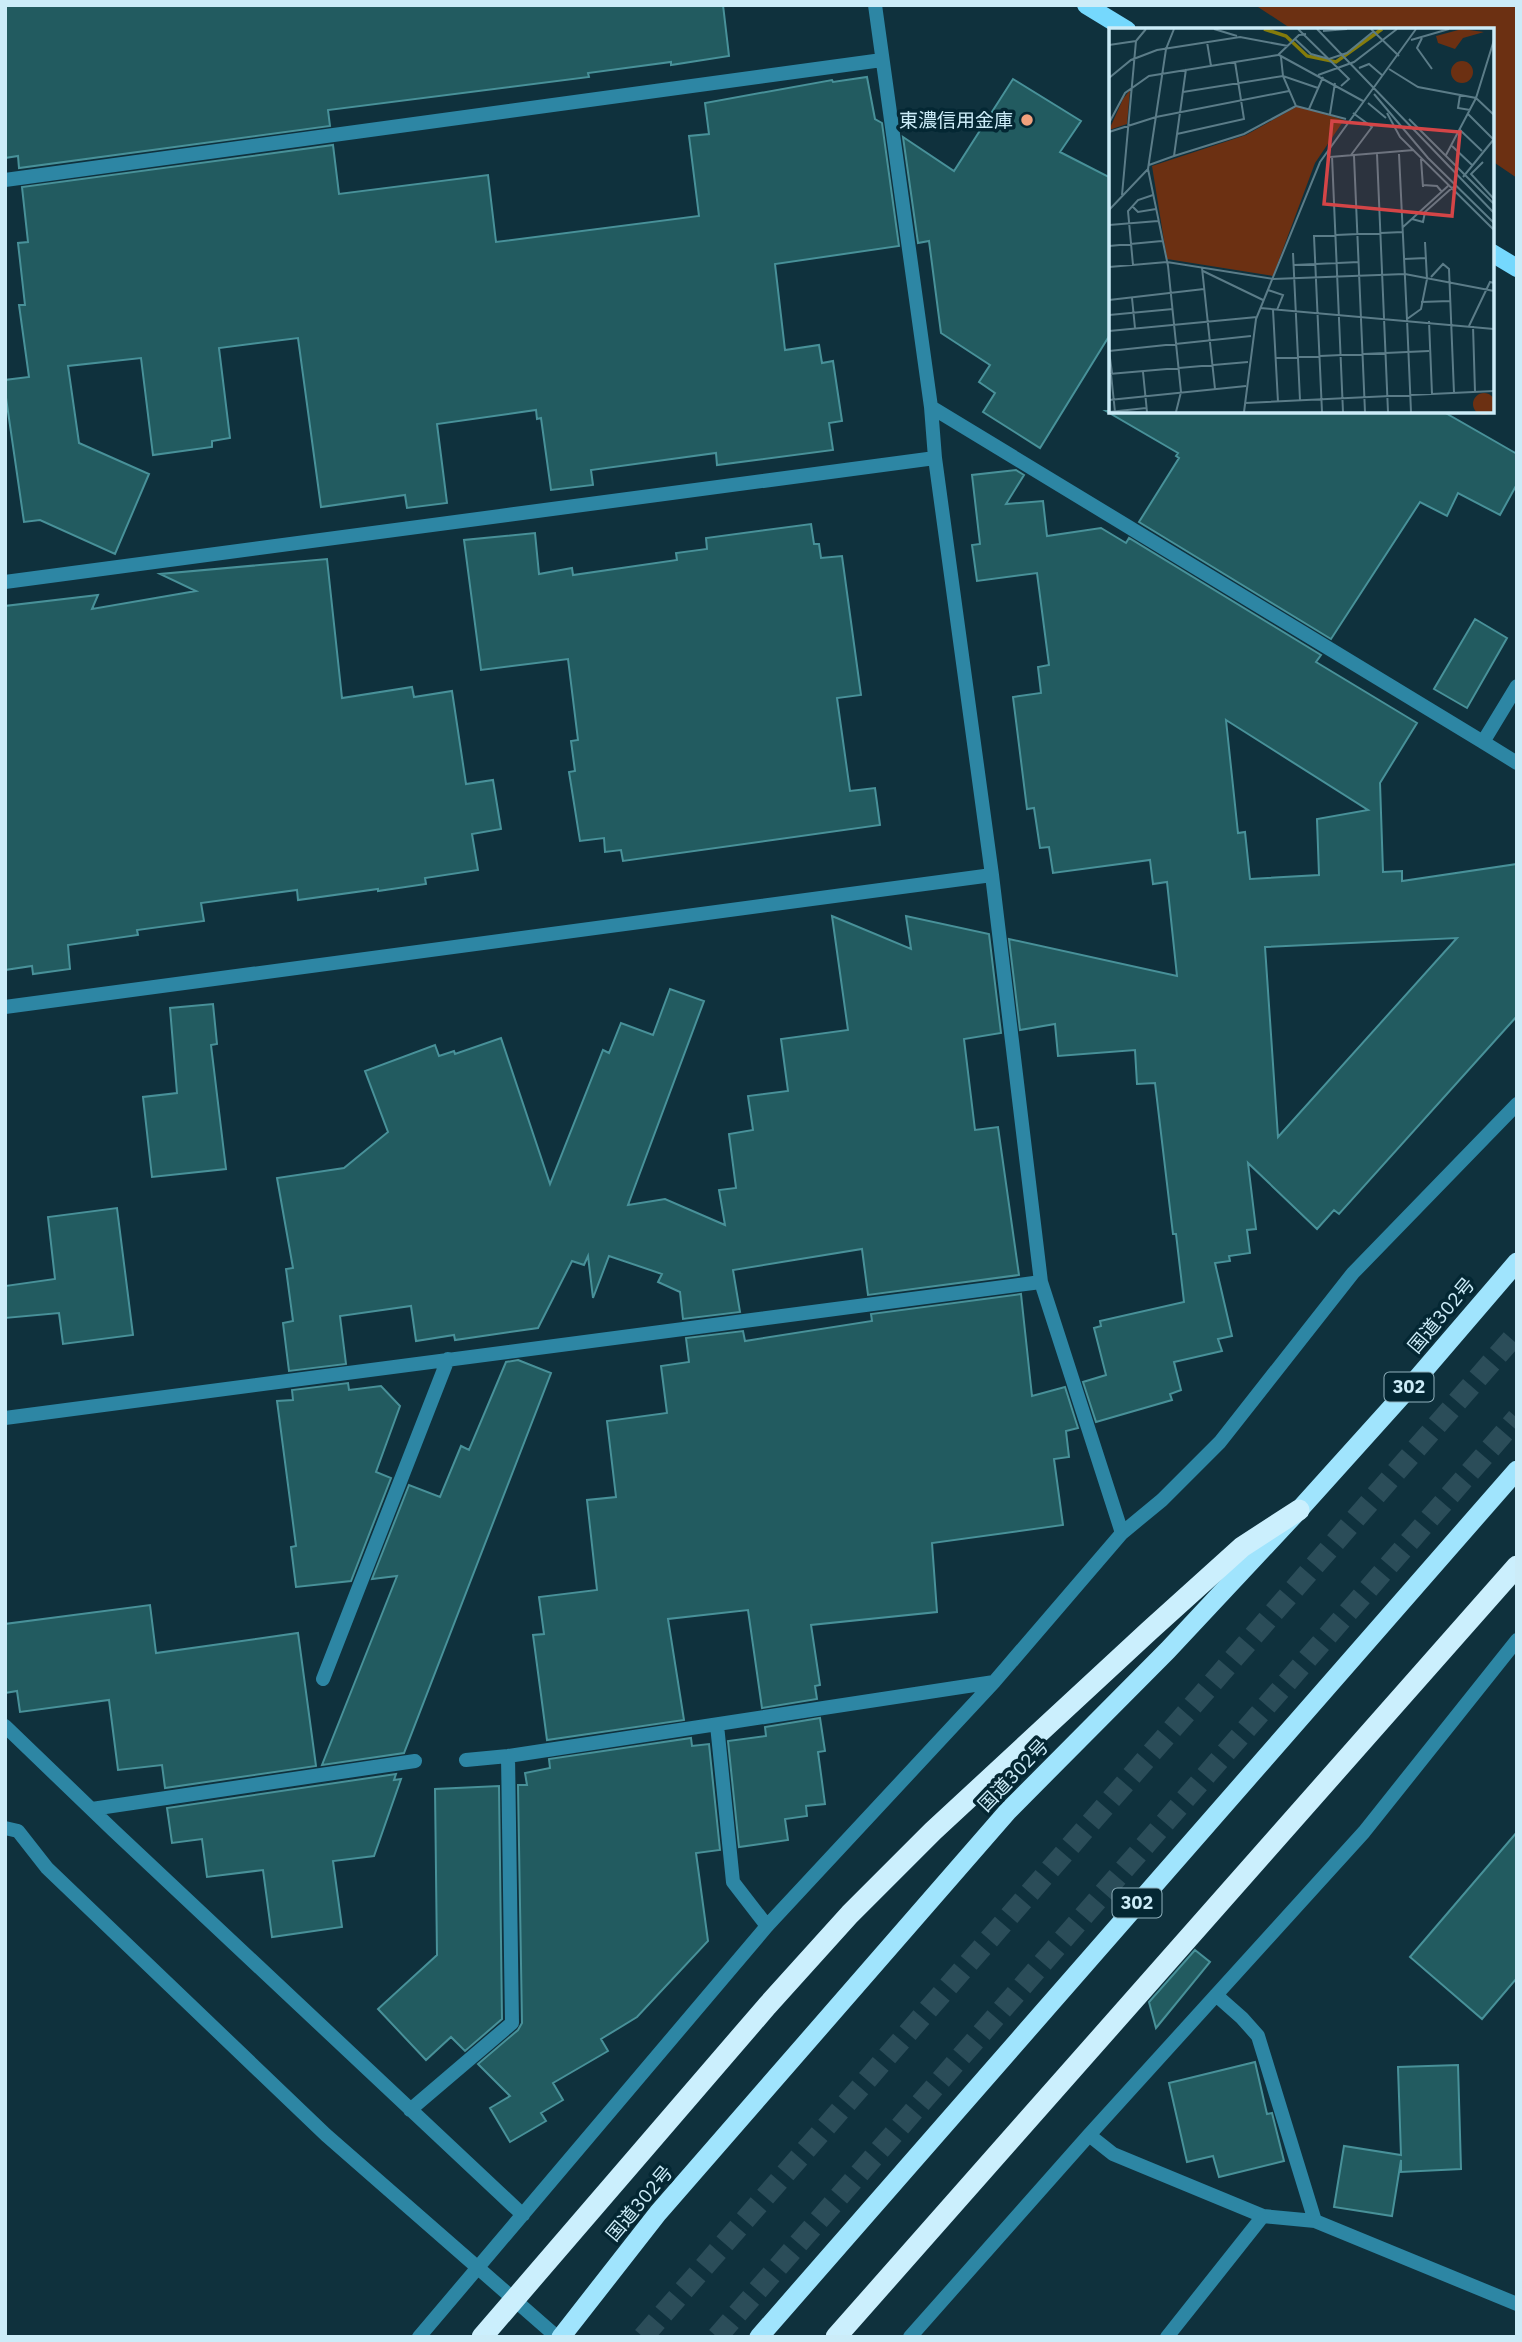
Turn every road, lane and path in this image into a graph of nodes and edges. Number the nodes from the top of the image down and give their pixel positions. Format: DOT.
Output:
graph roads {
  1 [pos="875,5"];
  2 [pos="1086,5"];
  3 [pos="1124,28"];
  4 [pos="882,60"];
  5 [pos="5,180"];
  6 [pos="1494,254"];
  7 [pos="1517,268"];
  8 [pos="931,407"];
  9 [pos="935,458"];
  10 [pos="5,582"];
  11 [pos="1517,686"];
  12 [pos="1483,742"];
  13 [pos="1517,763"];
  14 [pos="992,875"];
  15 [pos="5,1007"];
  16 [pos="1517,1104"];
  17 [pos="1517,1262"];
  18 [pos="1041,1282"];
  19 [pos="448,1359"];
  20 [pos="5,1418"];
  21 [pos="1517,1470"];
  22 [pos="1299,1510"];
  23 [pos="1122,1533"];
  24 [pos="1517,1566"];
  25 [pos="1517,1640"];
  26 [pos="323,1679"];
  27 [pos="994,1682"];
  28 [pos="717,1724"];
  29 [pos="5,1726"];
  30 [pos="508,1756"];
  31 [pos="466,1760"];
  32 [pos="415,1761"];
  33 [pos="92,1809"];
  34 [pos="5,1828"];
  35 [pos="767,1926"];
  36 [pos="1216,1995"];
  37 [pos="410,2110"];
  38 [pos="1089,2135"];
  39 [pos="523,2215"];
  40 [pos="1263,2216"];
  41 [pos="1315,2221"];
  42 [pos="1517,2304"];
  43 [pos="419,2337"];
  44 [pos="482,2337"];
  45 [pos="559,2337"];
  46 [pos="759,2337"];
  47 [pos="836,2337"];
  48 [pos="910,2337"];
  49 [pos="1167,2337"];
  1 -- 4 [label="street"];
  2 -- 3 [label="main road"];
  4 -- 5 [label="street"];
  4 -- 8 [label="street"];
  6 -- 7 [label="main road"];
  8 -- 9 [label="street"];
  8 -- 12 [label="street"];
  9 -- 10 [label="street"];
  9 -- 14 [label="street"];
  11 -- 12 [label="street"];
  12 -- 13 [label="street"];
  14 -- 15 [label="street"];
  14 -- 18 [label="street"];
  16 -- 23 [label="street"];
  17 -- 22 [label="highway, 国道302号 / 302"];
  18 -- 19 [label="street"];
  18 -- 23 [label="street"];
  19 -- 20 [label="street"];
  19 -- 26 [label="street"];
  21 -- 46 [label="highway, 302"];
  22 -- 44 [label="highway"];
  22 -- 45 [label="highway, 国道302号 / 302"];
  23 -- 27 [label="street"];
  24 -- 47 [label="highway"];
  25 -- 36 [label="street"];
  27 -- 28 [label="street"];
  27 -- 35 [label="street"];
  28 -- 30 [label="street"];
  28 -- 35 [label="street"];
  29 -- 33 [label="street"];
  30 -- 31 [label="street"];
  30 -- 37 [label="street"];
  32 -- 33 [label="street"];
  33 -- 37 [label="street"];
  34 -- 45 [label="street"];
  35 -- 39 [label="street"];
  36 -- 38 [label="street"];
  36 -- 41 [label="street"];
  37 -- 39 [label="street"];
  38 -- 40 [label="street"];
  38 -- 48 [label="street"];
  39 -- 43 [label="street"];
  40 -- 41 [label="street"];
  40 -- 49 [label="street"];
  41 -- 42 [label="street"];
}
